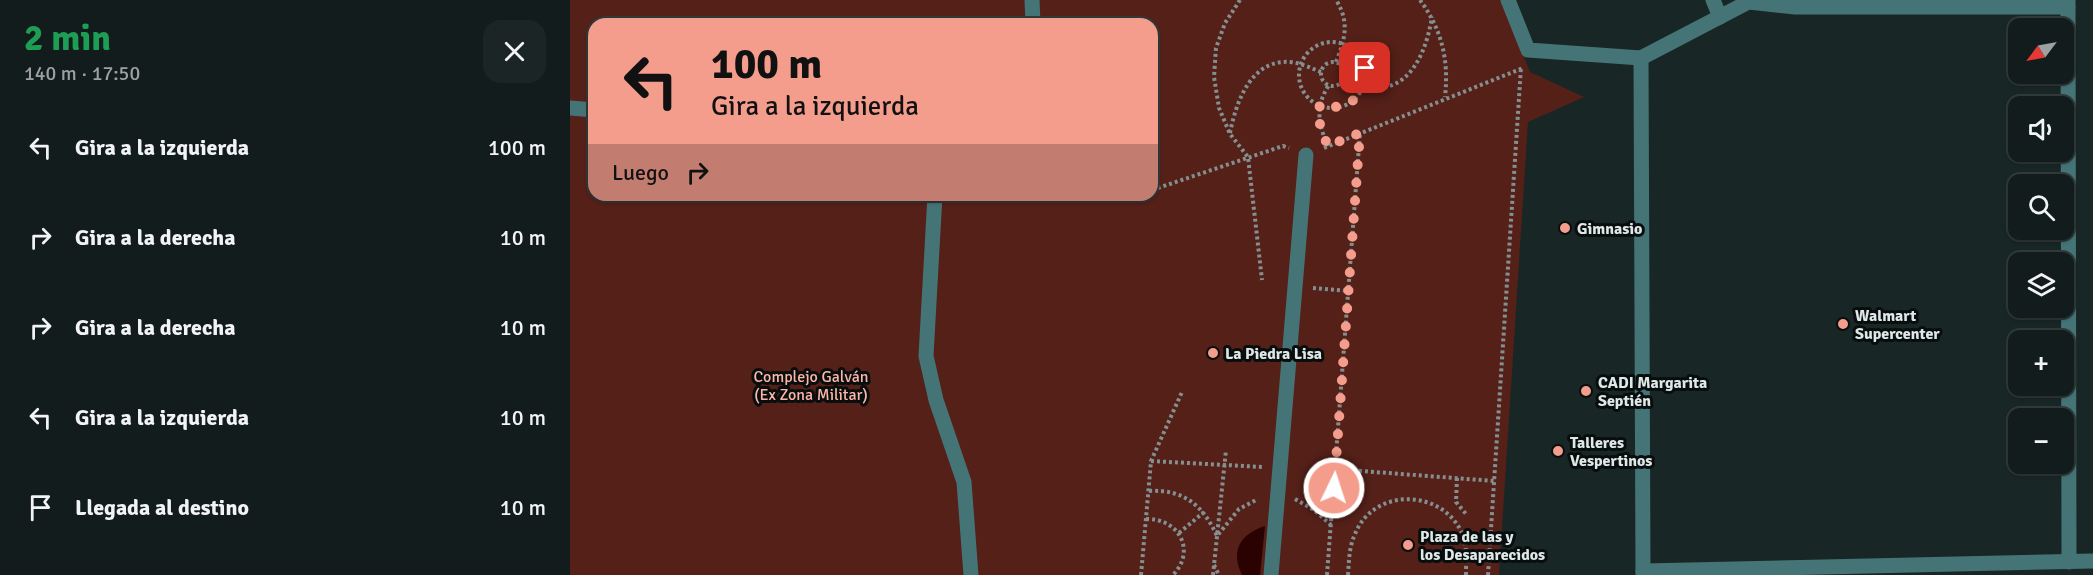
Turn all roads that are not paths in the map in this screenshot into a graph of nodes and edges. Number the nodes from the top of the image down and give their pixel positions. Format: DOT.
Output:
graph roads {
  1 [pos="1032,0"];
  2 [pos="1508,0"];
  3 [pos="1713,0"];
  4 [pos="1751,1"];
  5 [pos="2068,4"];
  6 [pos="1720,17"];
  7 [pos="1033,18"];
  8 [pos="1641,58"];
  9 [pos="570,108"];
  10 [pos="588,110"];
  11 [pos="1306,155"];
  12 [pos="935,201"];
  13 [pos="2093,561"];
  14 [pos="2068,562"];
  15 [pos="1801,571"];
  16 [pos="1643,573"];
  17 [pos="971,575"];
  18 [pos="1270,575"];
  1 -- 7 [label="street"];
  2 -- 8 [label="street"];
  3 -- 6 [label="street"];
  4 -- 5 [label="street"];
  4 -- 6 [label="street"];
  5 -- 14 [label="street"];
  6 -- 8 [label="street"];
  8 -- 16 [label="street"];
  9 -- 10 [label="street"];
  11 -- 18 [label="street"];
  12 -- 17 [label="street"];
  13 -- 14 [label="street"];
  14 -- 15 [label="street"];
  15 -- 16 [label="street"];
}
